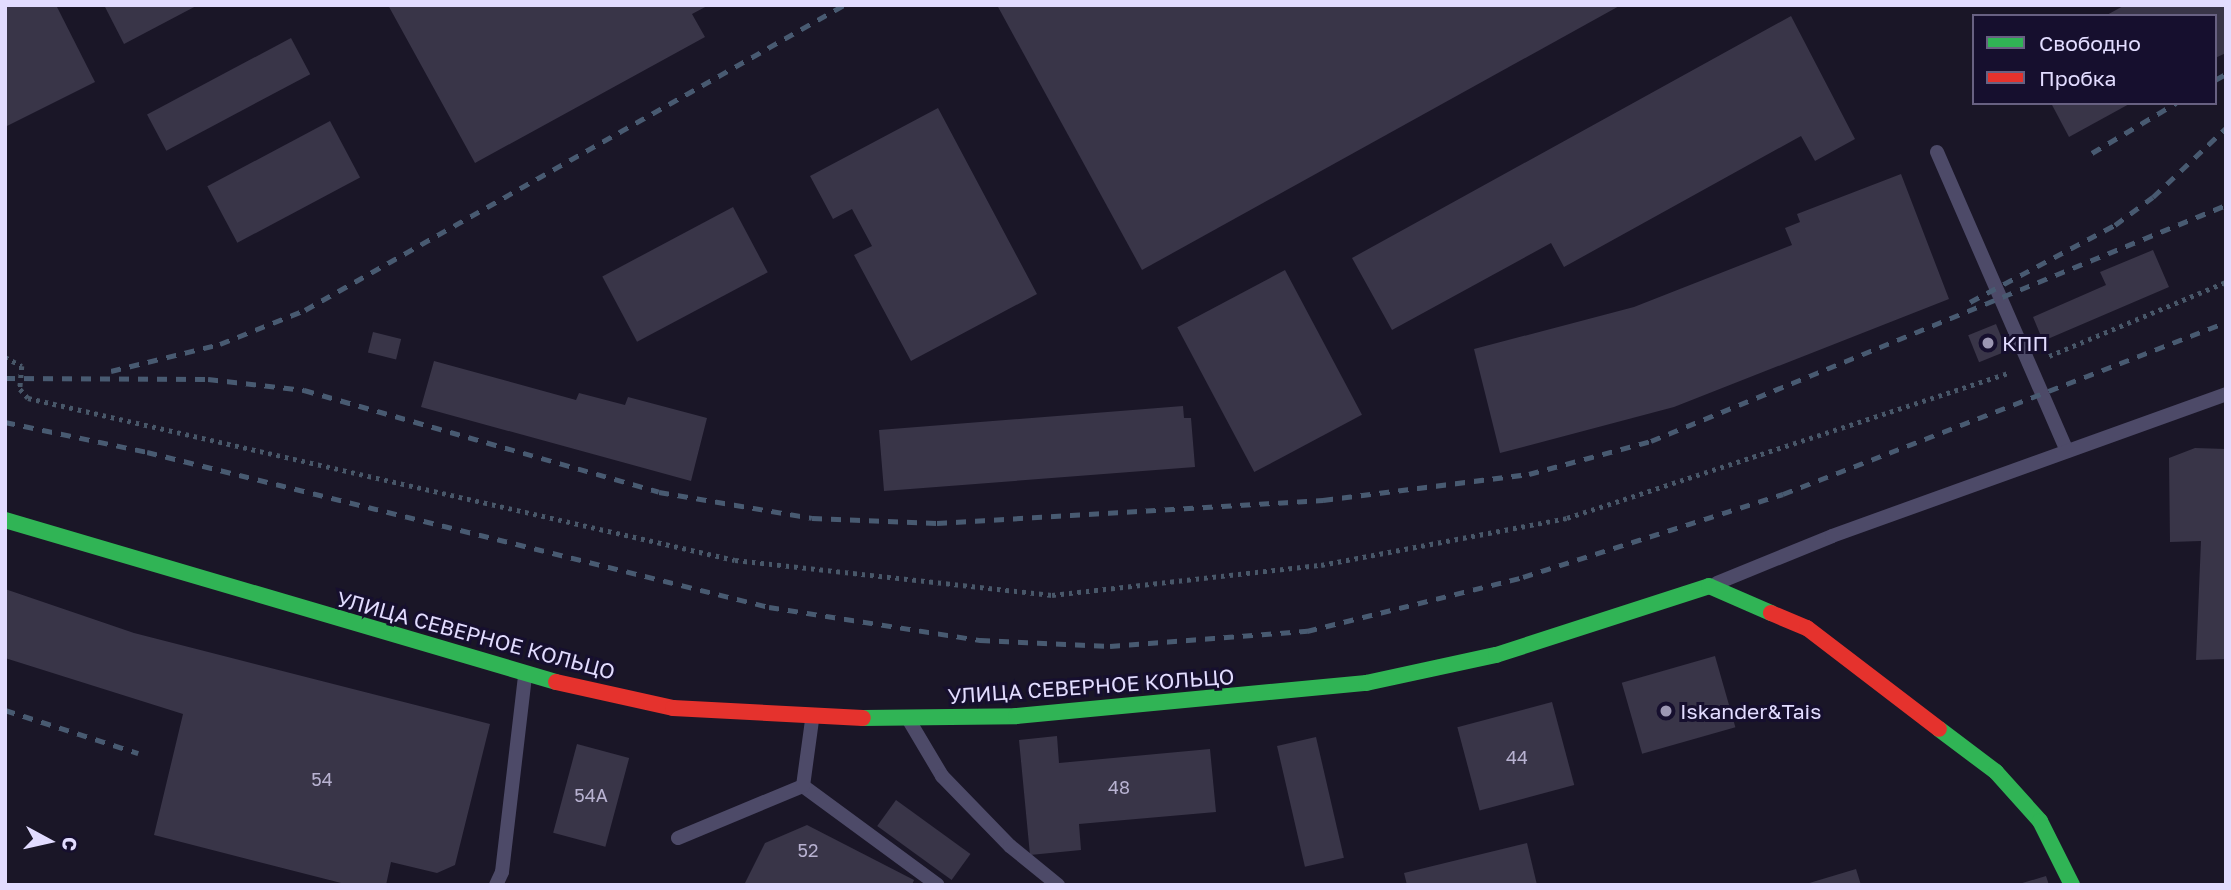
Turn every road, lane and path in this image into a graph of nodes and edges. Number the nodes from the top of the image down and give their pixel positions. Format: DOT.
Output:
graph roads {
  1 [pos="1937,152"];
  2 [pos="2226,282"];
  3 [pos="5,357"];
  4 [pos="2029,365"];
  5 [pos="2226,394"];
  6 [pos="2067,451"];
  7 [pos="5,520"];
  8 [pos="1709,586"];
  9 [pos="526,676"];
  10 [pos="907,718"];
  11 [pos="812,719"];
  12 [pos="803,786"];
  13 [pos="678,838"];
  14 [pos="496,885"];
  15 [pos="938,885"];
  16 [pos="1058,885"];
  17 [pos="2072,885"];
  1 -- 4 [label="lane"];
  2 -- 4 [label="path"];
  3 -- 4 [label="path"];
  4 -- 6 [label="lane"];
  5 -- 6 [label="lane"];
  6 -- 8 [label="lane"];
  7 -- 9 [label="street, УЛИЦА СЕВЕРНОЕ КОЛЬЦО"];
  8 -- 10 [label="street, УЛИЦА СЕВЕРНОЕ КОЛЬЦО"];
  8 -- 17 [label="street"];
  9 -- 11 [label="street, УЛИЦА СЕВЕРНОЕ КОЛЬЦО"];
  9 -- 14 [label="lane"];
  10 -- 11 [label="street, УЛИЦА СЕВЕРНОЕ КОЛЬЦО"];
  10 -- 16 [label="lane"];
  11 -- 12 [label="lane"];
  12 -- 13 [label="lane"];
  12 -- 15 [label="lane"];
}
